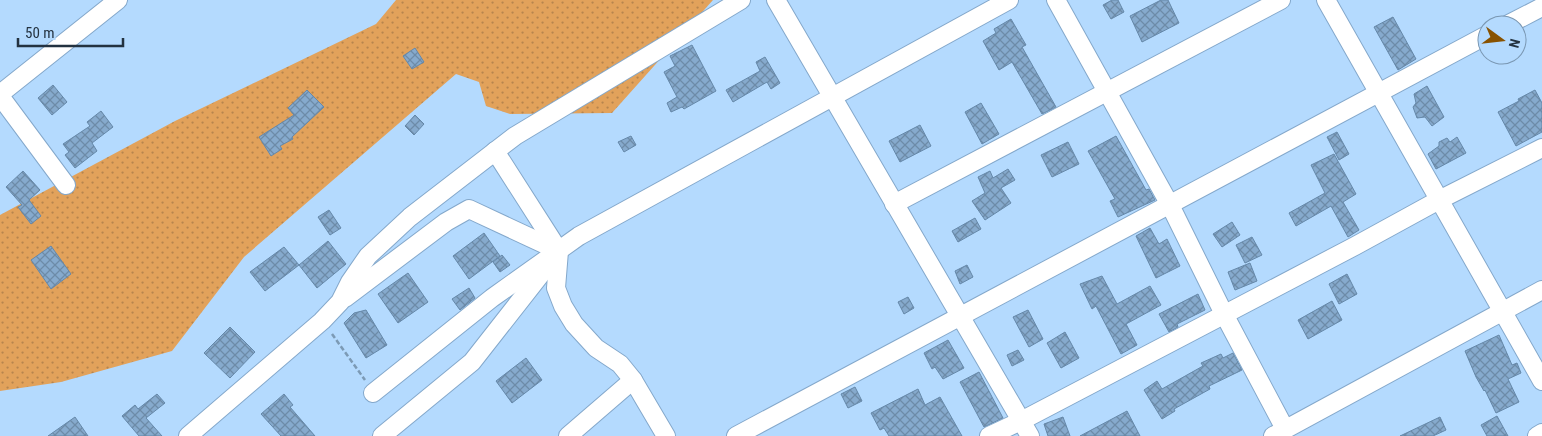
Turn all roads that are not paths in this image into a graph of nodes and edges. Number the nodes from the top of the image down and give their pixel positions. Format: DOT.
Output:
graph roads {
  1 [pos="741,0"];
  2 [pos="776,0"];
  3 [pos="1009,0"];
  4 [pos="1056,0"];
  5 [pos="1281,0"];
  6 [pos="1326,0"];
  7 [pos="113,1"];
  8 [pos="1542,7"];
  9 [pos="1526,15"];
  10 [pos="1477,40"];
  11 [pos="1107,92"];
  12 [pos="1378,94"];
  13 [pos="0,95"];
  14 [pos="831,97"];
  15 [pos="1542,148"];
  16 [pos="495,151"];
  17 [pos="66,185"];
  18 [pos="1439,200"];
  19 [pos="894,204"];
  20 [pos="1170,205"];
  21 [pos="559,251"];
  22 [pos="1542,290"];
  23 [pos="340,302"];
  24 [pos="1502,312"];
  25 [pos="1224,314"];
  26 [pos="960,317"];
  27 [pos="633,380"];
  28 [pos="1542,381"];
  29 [pos="373,393"];
  30 [pos="1025,428"];
  31 [pos="1279,433"];
  32 [pos="1542,433"];
  33 [pos="188,436"];
  34 [pos="382,436"];
  35 [pos="568,436"];
  36 [pos="666,436"];
  37 [pos="736,436"];
  38 [pos="989,436"];
  39 [pos="1537,436"];
  1 -- 16 [label="street"];
  2 -- 14 [label="street"];
  3 -- 14 [label="street"];
  4 -- 11 [label="street"];
  5 -- 11 [label="street"];
  6 -- 12 [label="street"];
  7 -- 13 [label="street"];
  8 -- 9 [label="street"];
  10 -- 12 [label="street"];
  11 -- 19 [label="street"];
  11 -- 20 [label="street"];
  12 -- 18 [label="street"];
  12 -- 20 [label="street"];
  13 -- 17 [label="street"];
  14 -- 19 [label="street"];
  14 -- 21 [label="street"];
  15 -- 18 [label="street"];
  16 -- 21 [label="street"];
  16 -- 23 [label="street"];
  18 -- 24 [label="street"];
  18 -- 25 [label="street"];
  19 -- 26 [label="street"];
  20 -- 25 [label="street"];
  20 -- 26 [label="street"];
  21 -- 23 [label="street"];
  21 -- 27 [label="street"];
  21 -- 29 [label="street"];
  21 -- 34 [label="street"];
  22 -- 24 [label="street"];
  23 -- 33 [label="street"];
  24 -- 28 [label="street"];
  24 -- 31 [label="street"];
  25 -- 30 [label="street"];
  25 -- 31 [label="street"];
  26 -- 30 [label="street"];
  26 -- 37 [label="street"];
  27 -- 35 [label="street"];
  27 -- 36 [label="street"];
  30 -- 38 [label="street"];
  32 -- 39 [label="street"];
}
